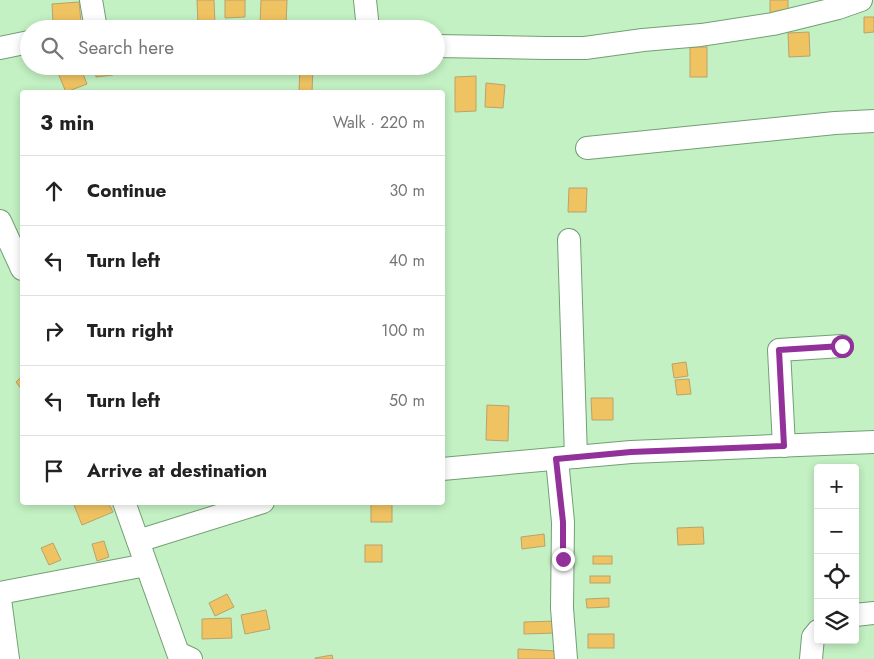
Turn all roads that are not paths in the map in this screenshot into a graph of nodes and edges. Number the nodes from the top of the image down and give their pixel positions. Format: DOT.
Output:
graph roads {
  1 [pos="91,0"];
  2 [pos="365,0"];
  3 [pos="861,0"];
  4 [pos="94,20"];
  5 [pos="367,20"];
  6 [pos="20,44"];
  7 [pos="445,46"];
  8 [pos="0,48"];
  9 [pos="874,121"];
  10 [pos="587,148"];
  11 [pos="0,221"];
  12 [pos="569,240"];
  13 [pos="20,265"];
  14 [pos="842,346"];
  15 [pos="874,442"];
  16 [pos="784,446"];
  17 [pos="566,458"];
  18 [pos="445,469"];
  19 [pos="125,505"];
  20 [pos="253,505"];
  21 [pos="138,541"];
  22 [pos="146,565"];
  23 [pos="0,592"];
  24 [pos="0,599"];
  25 [pos="874,613"];
  26 [pos="859,615"];
  27 [pos="814,637"];
  28 [pos="8,659"];
  29 [pos="191,659"];
  30 [pos="566,659"];
  31 [pos="811,659"];
  1 -- 4 [label="street"];
  2 -- 5 [label="street"];
  3 -- 7 [label="street"];
  6 -- 8 [label="street"];
  9 -- 10 [label="street"];
  11 -- 13 [label="street"];
  12 -- 17 [label="street"];
  14 -- 16 [label="street"];
  15 -- 16 [label="street"];
  16 -- 17 [label="street"];
  17 -- 18 [label="street"];
  17 -- 30 [label="street"];
  19 -- 21 [label="street"];
  20 -- 21 [label="street"];
  21 -- 22 [label="street"];
  22 -- 23 [label="street"];
  22 -- 29 [label="street"];
  24 -- 28 [label="street"];
  25 -- 26 [label="street"];
  27 -- 31 [label="street"];
}
